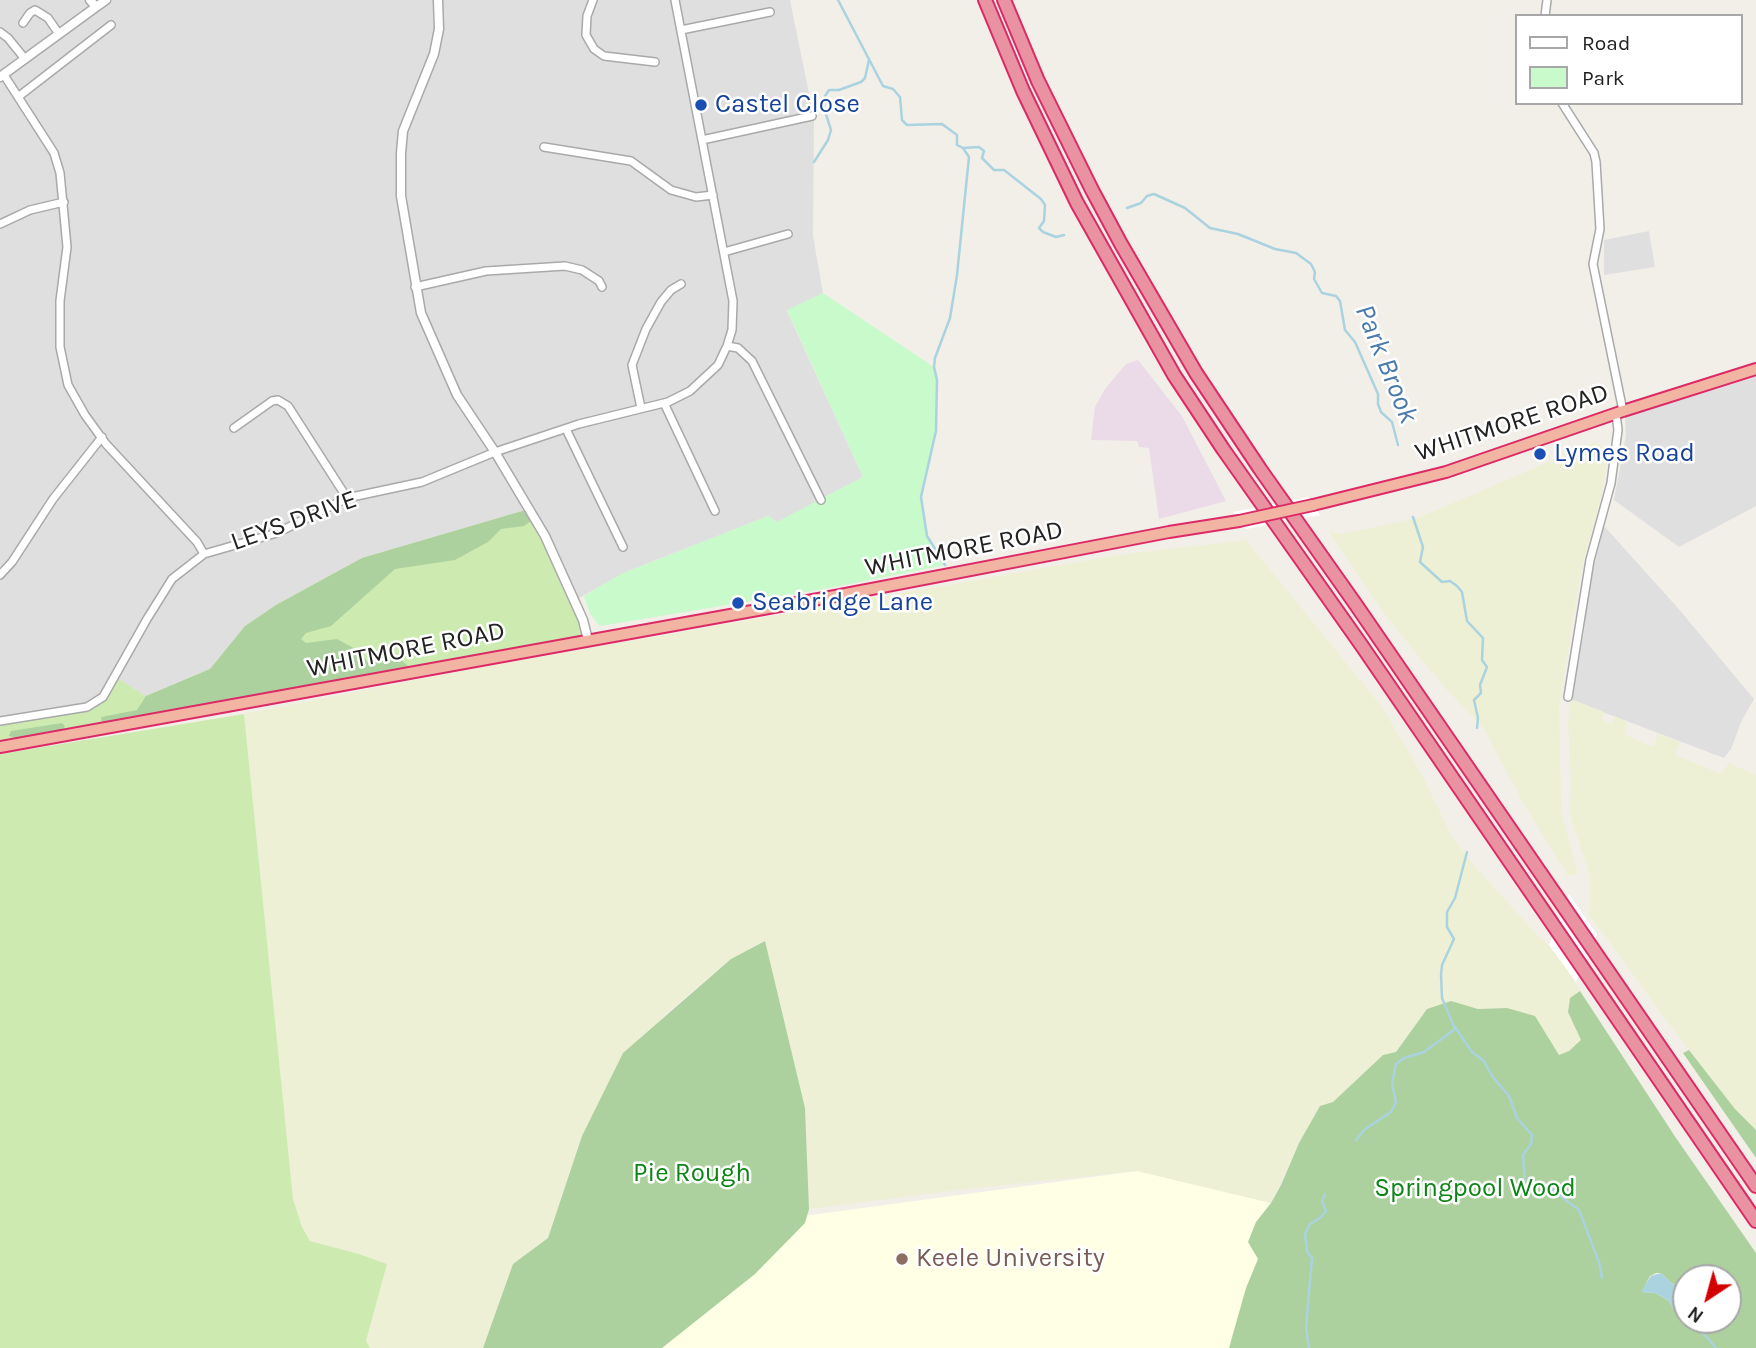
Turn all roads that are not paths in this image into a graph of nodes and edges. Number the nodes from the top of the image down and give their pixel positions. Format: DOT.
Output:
graph roads {
  1 [pos="106,0"];
  2 [pos="438,0"];
  3 [pos="593,0"];
  4 [pos="675,0"];
  5 [pos="985,0"];
  6 [pos="1004,0"];
  7 [pos="93,3"];
  8 [pos="770,12"];
  9 [pos="23,23"];
  10 [pos="111,25"];
  11 [pos="681,30"];
  12 [pos="0,32"];
  13 [pos="59,34"];
  14 [pos="25,59"];
  15 [pos="655,62"];
  16 [pos="2,76"];
  17 [pos="18,97"];
  18 [pos="1563,105"];
  19 [pos="813,116"];
  20 [pos="702,140"];
  21 [pos="544,147"];
  22 [pos="713,195"];
  23 [pos="64,202"];
  24 [pos="0,224"];
  25 [pos="788,234"];
  26 [pos="724,252"];
  27 [pos="681,284"];
  28 [pos="415,287"];
  29 [pos="602,287"];
  30 [pos="727,346"];
  31 [pos="1756,369"];
  32 [pos="664,403"];
  33 [pos="641,408"];
  34 [pos="1619,412"];
  35 [pos="234,428"];
  36 [pos="566,429"];
  37 [pos="102,437"];
  38 [pos="495,452"];
  39 [pos="347,498"];
  40 [pos="821,500"];
  41 [pos="715,511"];
  42 [pos="623,547"];
  43 [pos="204,554"];
  44 [pos="0,575"];
  45 [pos="588,640"];
  46 [pos="1568,697"];
  47 [pos="0,721"];
  48 [pos="0,747"];
  49 [pos="1756,1186"];
  50 [pos="1756,1221"];
  1 -- 7 [label="street"];
  2 -- 28 [label="street"];
  3 -- 15 [label="street"];
  4 -- 11 [label="street"];
  5 -- 50 [label="highway"];
  6 -- 49 [label="highway"];
  7 -- 13 [label="street"];
  8 -- 11 [label="street"];
  9 -- 13 [label="street"];
  10 -- 17 [label="street"];
  11 -- 20 [label="street"];
  12 -- 14 [label="street"];
  13 -- 14 [label="street"];
  14 -- 16 [label="street"];
  16 -- 17 [label="street"];
  17 -- 23 [label="street"];
  18 -- 34 [label="street"];
  19 -- 20 [label="street"];
  20 -- 22 [label="street"];
  21 -- 22 [label="street"];
  22 -- 26 [label="street"];
  23 -- 24 [label="street"];
  23 -- 37 [label="street"];
  25 -- 26 [label="street"];
  26 -- 30 [label="street"];
  27 -- 33 [label="street"];
  28 -- 29 [label="street"];
  28 -- 38 [label="street"];
  30 -- 32 [label="street, LEYS DRIVE"];
  30 -- 40 [label="street"];
  31 -- 34 [label="highway, WHITMORE ROAD"];
  32 -- 33 [label="street, LEYS DRIVE"];
  32 -- 41 [label="street"];
  33 -- 36 [label="street, LEYS DRIVE"];
  34 -- 45 [label="highway, WHITMORE ROAD, bridge"];
  34 -- 46 [label="street"];
  35 -- 39 [label="street"];
  36 -- 38 [label="street, LEYS DRIVE"];
  36 -- 42 [label="street"];
  37 -- 43 [label="street"];
  37 -- 44 [label="street"];
  38 -- 39 [label="street, LEYS DRIVE"];
  38 -- 45 [label="street"];
  39 -- 43 [label="street, LEYS DRIVE"];
  43 -- 47 [label="street, LEYS DRIVE"];
  45 -- 48 [label="highway, WHITMORE ROAD"];
}
